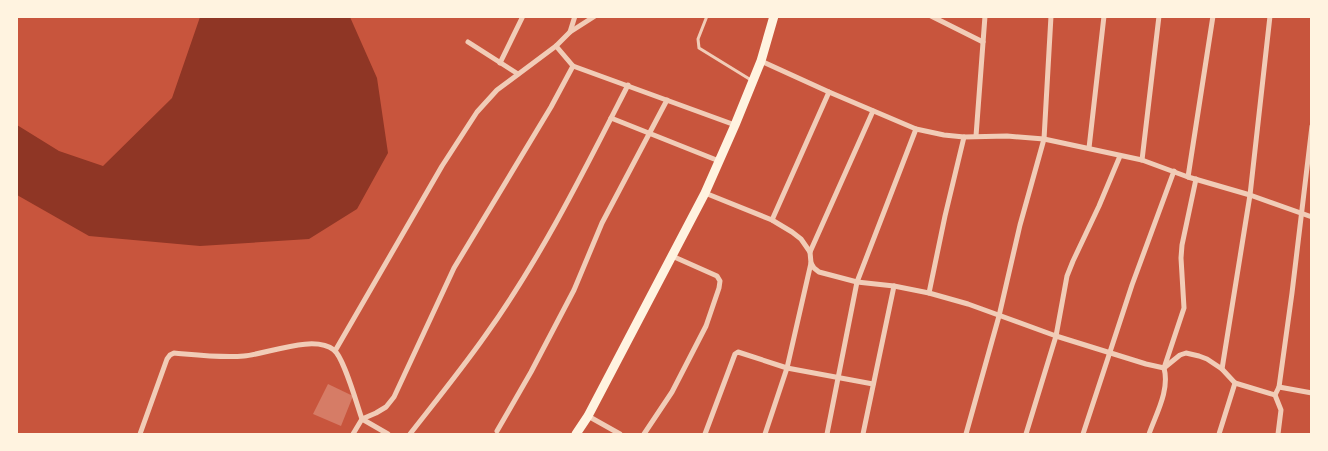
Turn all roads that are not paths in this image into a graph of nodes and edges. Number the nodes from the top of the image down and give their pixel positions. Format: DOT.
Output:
graph roads {
  1 [pos="523,16"];
  2 [pos="575,16"];
  3 [pos="595,16"];
  4 [pos="707,16"];
  5 [pos="774,16"];
  6 [pos="985,16"];
  7 [pos="1051,16"];
  8 [pos="1104,16"];
  9 [pos="1159,16"];
  10 [pos="1213,16"];
  11 [pos="1270,16"];
  12 [pos="932,17"];
  13 [pos="570,32"];
  14 [pos="468,42"];
  15 [pos="983,42"];
  16 [pos="556,46"];
  17 [pos="761,61"];
  18 [pos="500,63"];
  19 [pos="573,66"];
  20 [pos="518,74"];
  21 [pos="753,81"];
  22 [pos="628,86"];
  23 [pos="829,92"];
  24 [pos="667,100"];
  25 [pos="873,111"];
  26 [pos="611,117"];
  27 [pos="735,125"];
  28 [pos="1311,126"];
  29 [pos="916,129"];
  30 [pos="650,133"];
  31 [pos="976,136"];
  32 [pos="964,137"];
  33 [pos="1044,139"];
  34 [pos="1089,148"];
  35 [pos="1120,156"];
  36 [pos="1142,160"];
  37 [pos="720,161"];
  38 [pos="1174,171"];
  39 [pos="1188,177"];
  40 [pos="1196,179"];
  41 [pos="705,193"];
  42 [pos="1250,195"];
  43 [pos="1302,214"];
  44 [pos="1311,217"];
  45 [pos="772,220"];
  46 [pos="810,252"];
  47 [pos="672,256"];
  48 [pos="811,263"];
  49 [pos="857,282"];
  50 [pos="894,286"];
  51 [pos="929,293"];
  52 [pos="999,315"];
  53 [pos="1056,336"];
  54 [pos="336,351"];
  55 [pos="1110,352"];
  56 [pos="1164,368"];
  57 [pos="787,369"];
  58 [pos="1222,369"];
  59 [pos="838,377"];
  60 [pos="1234,383"];
  61 [pos="873,384"];
  62 [pos="1279,387"];
  63 [pos="1311,393"];
  64 [pos="1275,395"];
  65 [pos="588,416"];
  66 [pos="362,419"];
  67 [pos="497,431"];
  68 [pos="140,435"];
  69 [pos="353,435"];
  70 [pos="388,435"];
  71 [pos="410,435"];
  72 [pos="576,435"];
  73 [pos="620,435"];
  74 [pos="644,435"];
  75 [pos="705,435"];
  76 [pos="765,435"];
  77 [pos="827,435"];
  78 [pos="862,435"];
  79 [pos="966,435"];
  80 [pos="1026,435"];
  81 [pos="1083,435"];
  82 [pos="1149,435"];
  83 [pos="1219,435"];
  84 [pos="1278,435"];
  1 -- 18 [label="street"];
  2 -- 13 [label="street"];
  3 -- 13 [label="street"];
  4 -- 21 [label="lane"];
  5 -- 17 [label="highway"];
  6 -- 15 [label="street"];
  7 -- 33 [label="street"];
  8 -- 34 [label="street"];
  9 -- 36 [label="street"];
  10 -- 39 [label="street"];
  11 -- 42 [label="street"];
  12 -- 15 [label="street"];
  13 -- 16 [label="street"];
  14 -- 18 [label="street"];
  15 -- 31 [label="street"];
  16 -- 19 [label="street"];
  16 -- 20 [label="street"];
  17 -- 21 [label="highway"];
  17 -- 23 [label="street"];
  18 -- 20 [label="street"];
  19 -- 22 [label="street"];
  19 -- 66 [label="street"];
  20 -- 54 [label="street"];
  21 -- 27 [label="highway"];
  22 -- 24 [label="street"];
  22 -- 26 [label="street"];
  23 -- 25 [label="street"];
  23 -- 45 [label="street"];
  24 -- 27 [label="street"];
  24 -- 30 [label="street"];
  25 -- 29 [label="street"];
  25 -- 46 [label="street"];
  26 -- 30 [label="street"];
  26 -- 71 [label="street"];
  27 -- 37 [label="highway"];
  28 -- 43 [label="street"];
  29 -- 32 [label="street"];
  29 -- 49 [label="street"];
  30 -- 37 [label="street"];
  30 -- 67 [label="street"];
  31 -- 32 [label="street"];
  31 -- 33 [label="street"];
  32 -- 51 [label="street"];
  33 -- 34 [label="street"];
  33 -- 52 [label="street"];
  34 -- 35 [label="street"];
  35 -- 36 [label="street"];
  35 -- 53 [label="street"];
  36 -- 38 [label="street"];
  37 -- 41 [label="highway"];
  38 -- 39 [label="street"];
  38 -- 55 [label="street"];
  39 -- 40 [label="street"];
  40 -- 42 [label="street"];
  40 -- 56 [label="street"];
  41 -- 45 [label="street"];
  41 -- 47 [label="highway"];
  42 -- 43 [label="street"];
  42 -- 58 [label="street"];
  43 -- 44 [label="street"];
  43 -- 62 [label="street"];
  45 -- 46 [label="street"];
  46 -- 48 [label="street"];
  47 -- 65 [label="highway"];
  47 -- 74 [label="street"];
  48 -- 49 [label="street"];
  48 -- 57 [label="street"];
  49 -- 50 [label="street"];
  49 -- 59 [label="street"];
  50 -- 51 [label="street"];
  50 -- 61 [label="street"];
  51 -- 52 [label="street"];
  52 -- 53 [label="street"];
  52 -- 79 [label="street"];
  53 -- 55 [label="street"];
  53 -- 80 [label="street"];
  54 -- 66 [label="street"];
  54 -- 68 [label="street"];
  55 -- 56 [label="street"];
  55 -- 81 [label="street"];
  56 -- 58 [label="street"];
  56 -- 82 [label="street"];
  57 -- 59 [label="street"];
  57 -- 75 [label="street"];
  57 -- 76 [label="street"];
  58 -- 60 [label="street"];
  59 -- 61 [label="street"];
  59 -- 77 [label="street"];
  60 -- 64 [label="street"];
  60 -- 83 [label="street"];
  61 -- 78 [label="street"];
  62 -- 63 [label="street"];
  62 -- 64 [label="street"];
  64 -- 84 [label="street"];
  65 -- 72 [label="highway"];
  65 -- 73 [label="street"];
  66 -- 69 [label="street"];
  66 -- 70 [label="street"];
}
